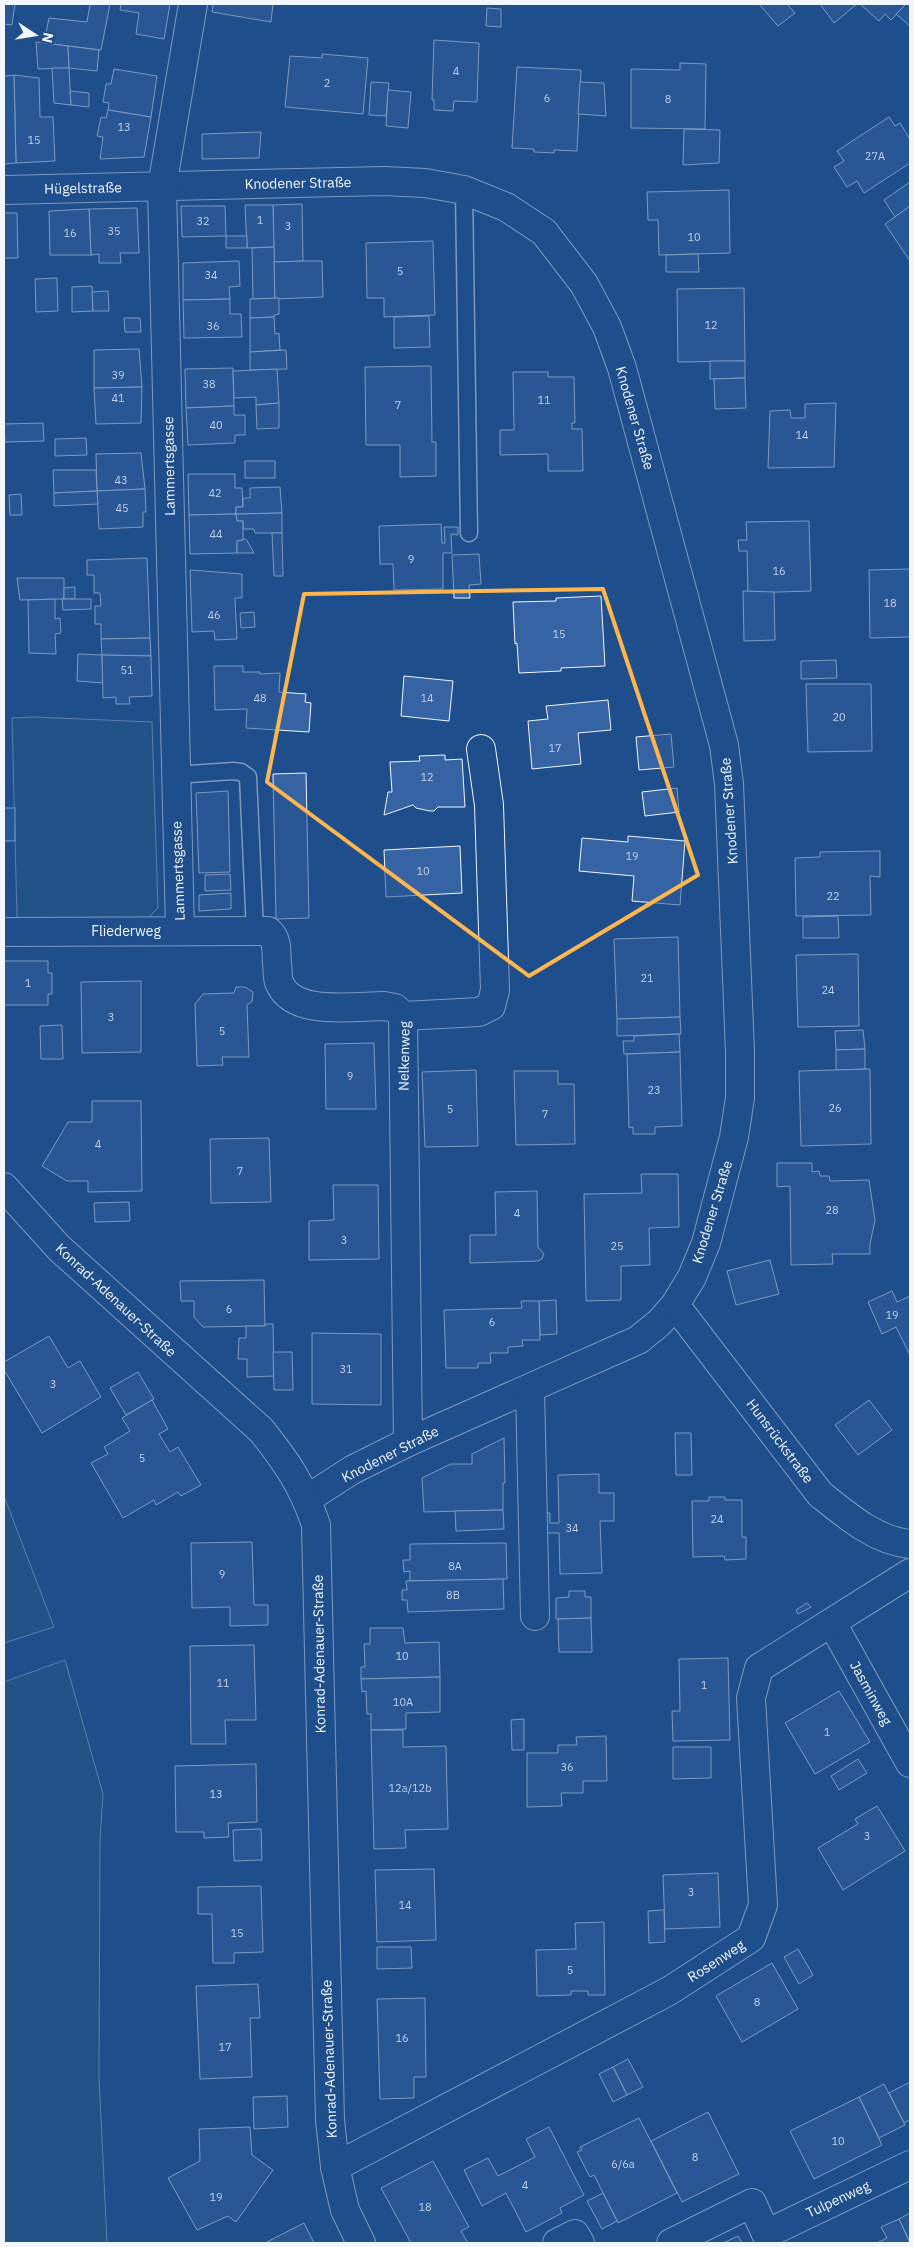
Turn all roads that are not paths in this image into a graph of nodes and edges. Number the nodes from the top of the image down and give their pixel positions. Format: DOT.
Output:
graph roads {
  1 [pos="193,4"];
  2 [pos="162,187"];
  3 [pos="4,190"];
  4 [pos="464,190"];
  5 [pos="469,533"];
  6 [pos="481,749"];
  7 [pos="175,775"];
  8 [pos="180,931"];
  9 [pos="255,931"];
  10 [pos="4,932"];
  11 [pos="403,1016"];
  12 [pos="4,1186"];
  13 [pos="676,1305"];
  14 [pos="530,1389"];
  15 [pos="408,1442"];
  16 [pos="307,1499"];
  17 [pos="910,1544"];
  18 [pos="910,1573"];
  19 [pos="535,1616"];
  20 [pos="832,1623"];
  21 [pos="910,1763"];
  22 [pos="910,2165"];
  23 [pos="335,2167"];
  24 [pos="769,2238"];
  25 [pos="361,2243"];
  26 [pos="556,2243"];
  27 [pos="580,2243"];
  28 [pos="671,2243"];
  1 -- 2 [label="street, Lammertsgasse"];
  2 -- 3 [label="street, Hügelstraße"];
  2 -- 4 [label="street, Knodener Straße"];
  2 -- 7 [label="street, Lammertsgasse"];
  4 -- 5 [label="lane"];
  4 -- 13 [label="street, Knodener Straße"];
  6 -- 11 [label="street, Nelkenweg"];
  7 -- 8 [label="street, Lammertsgasse"];
  7 -- 9 [label="lane"];
  8 -- 9 [label="street, Fliederweg"];
  8 -- 10 [label="street, Fliederweg"];
  9 -- 11 [label="street, Fliederweg"];
  11 -- 15 [label="street, Nelkenweg"];
  12 -- 16 [label="street, Konrad-Adenauer-Straße"];
  13 -- 14 [label="street, Knodener Straße"];
  13 -- 17 [label="street, Hunsrückstraße"];
  14 -- 15 [label="street, Knodener Straße"];
  14 -- 19 [label="street"];
  15 -- 16 [label="street, Knodener Straße"];
  16 -- 23 [label="street, Konrad-Adenauer-Straße"];
  18 -- 20 [label="street, Rosenweg"];
  20 -- 21 [label="street, Jasminweg"];
  20 -- 23 [label="street, Rosenweg"];
  22 -- 24 [label="street, Tulpenweg"];
  23 -- 25 [label="street, Konrad-Adenauer-Straße"];
  24 -- 28 [label="street, Tulpenweg"];
  26 -- 27 [label="street"];
}
